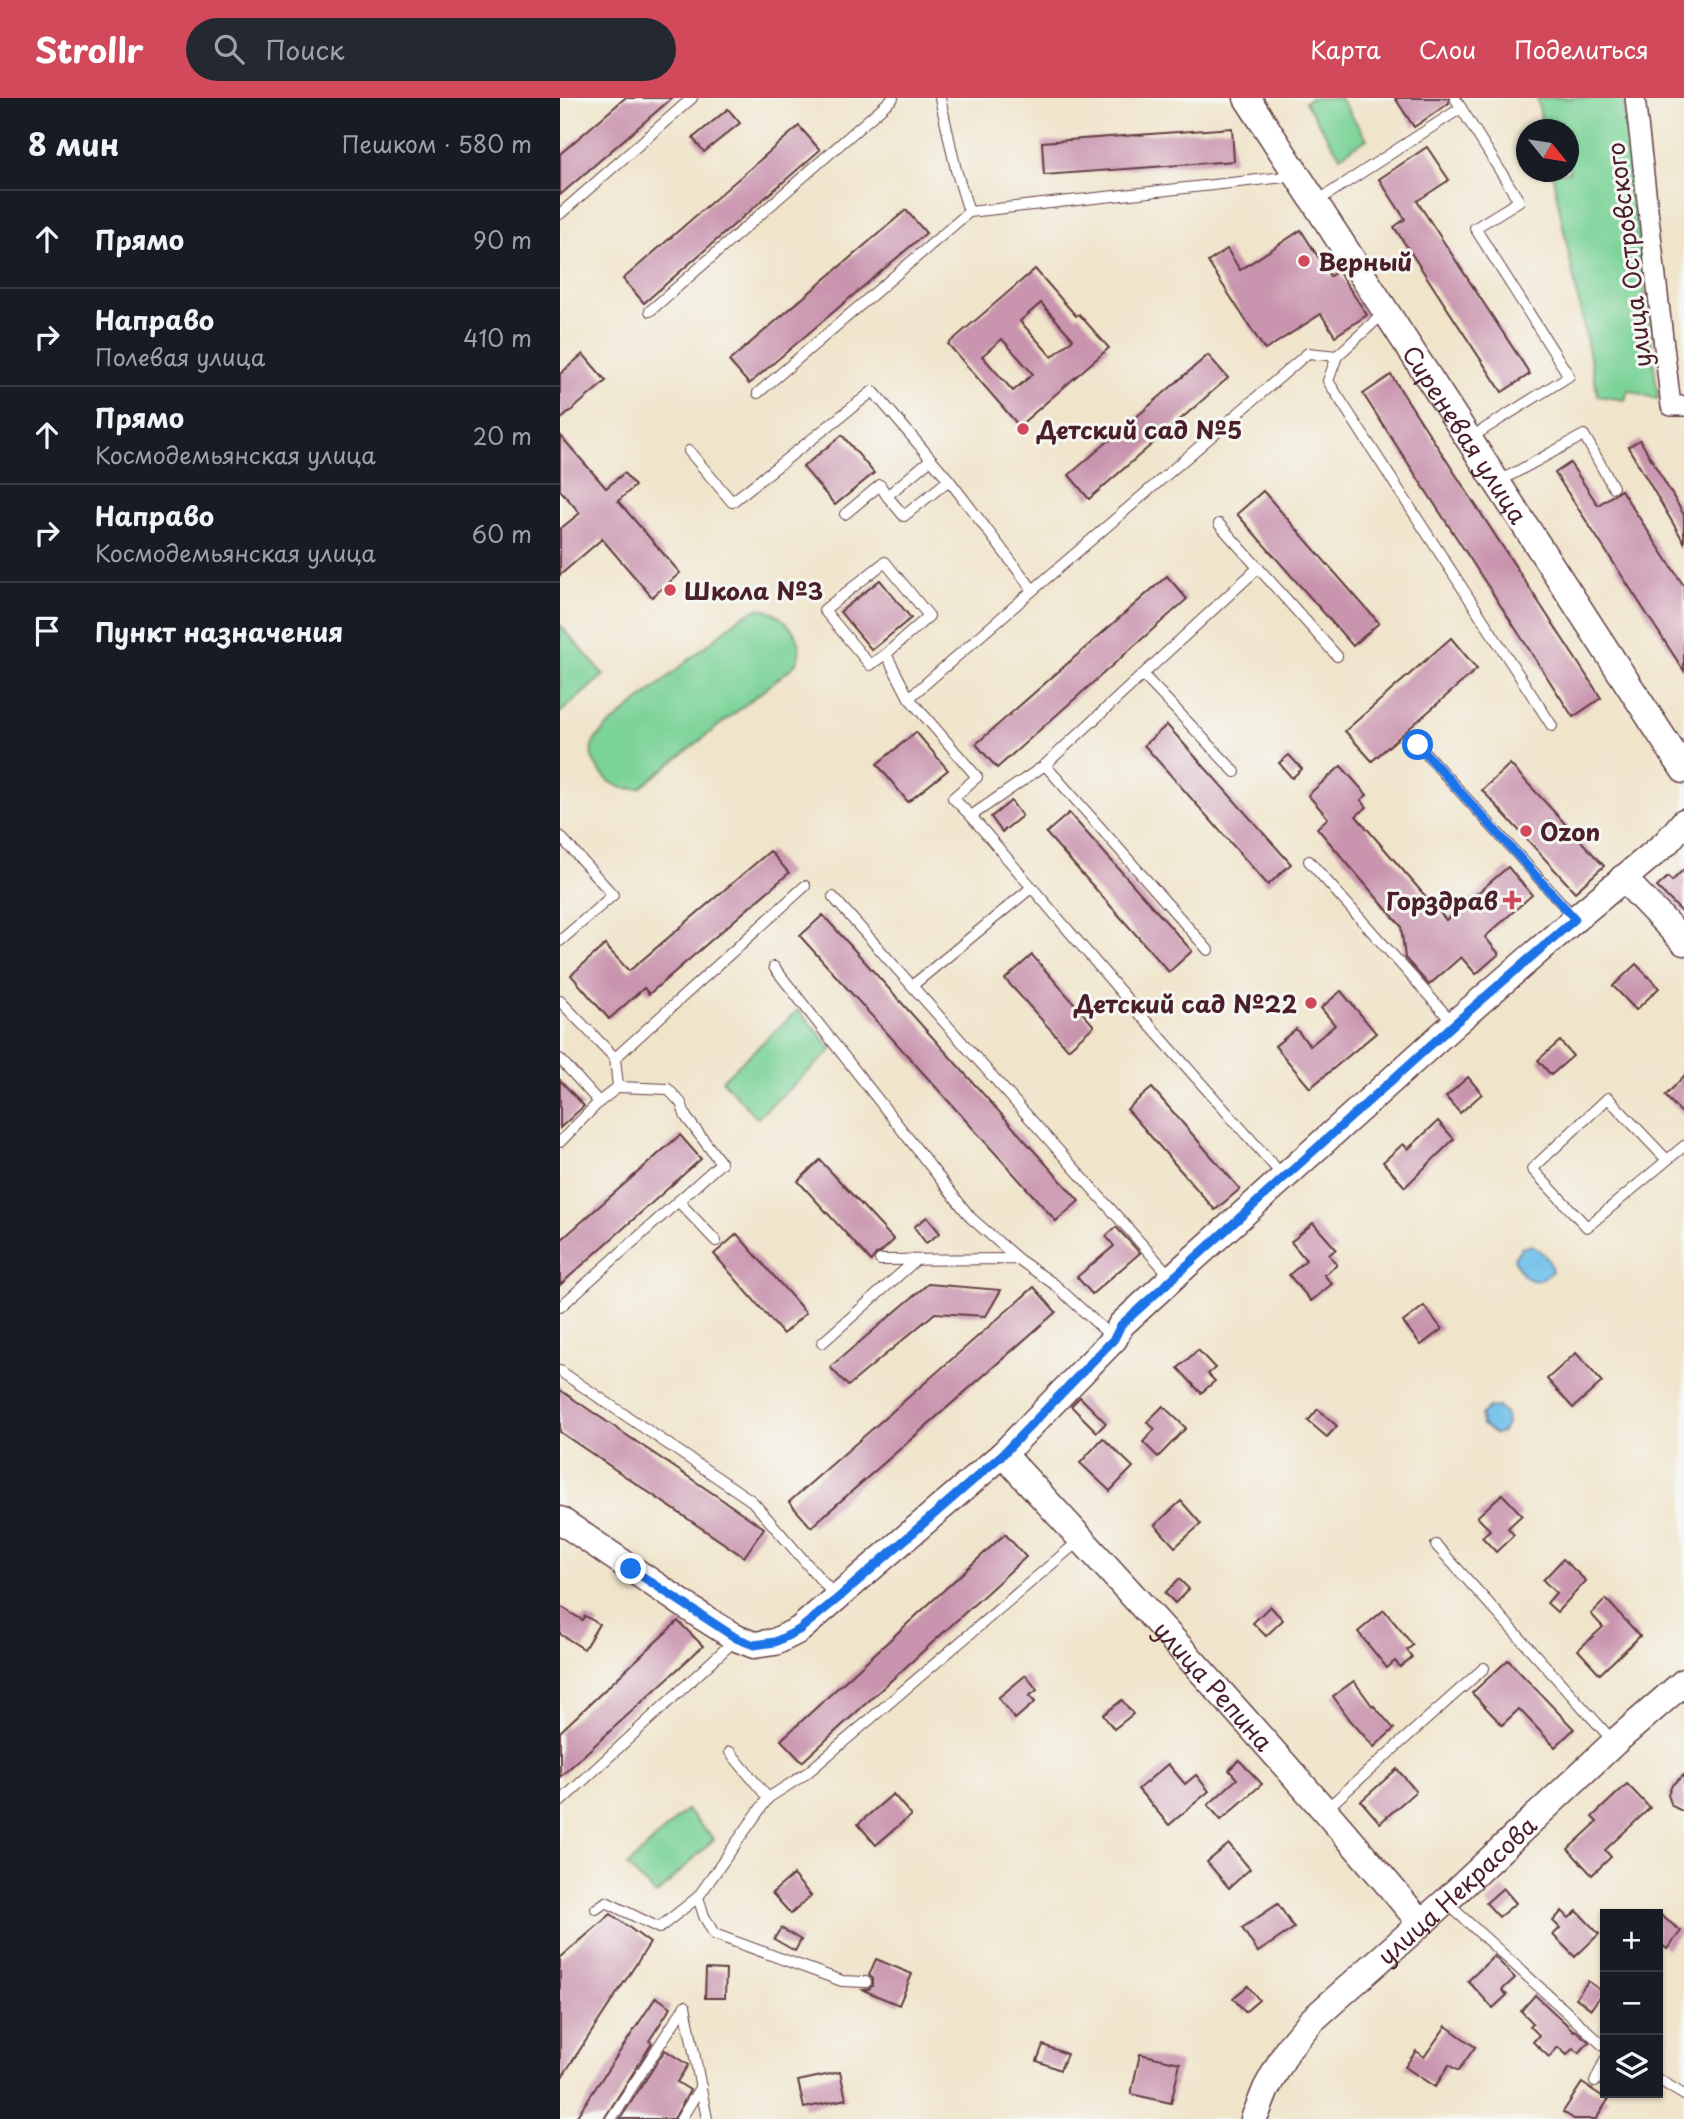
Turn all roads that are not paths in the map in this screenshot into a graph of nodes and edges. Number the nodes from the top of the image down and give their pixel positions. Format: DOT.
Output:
graph roads {
  1 [pos="692,98"];
  2 [pos="893,98"];
  3 [pos="940,98"];
  4 [pos="1247,98"];
  5 [pos="1455,98"];
  6 [pos="1635,98"];
  7 [pos="1461,108"];
  8 [pos="1296,176"];
  9 [pos="1314,203"];
  10 [pos="969,212"];
  11 [pos="560,214"];
  12 [pos="650,311"];
  13 [pos="1385,313"];
  14 [pos="1337,356"];
  15 [pos="758,393"];
  16 [pos="1677,406"];
  17 [pos="1468,439"];
  18 [pos="690,451"];
  19 [pos="930,459"];
  20 [pos="949,480"];
  21 [pos="1497,482"];
  22 [pos="1613,487"];
  23 [pos="887,496"];
  24 [pos="845,514"];
  25 [pos="1219,524"];
  26 [pos="1258,568"];
  27 [pos="1033,590"];
  28 [pos="886,654"];
  29 [pos="1337,656"];
  30 [pos="1143,675"];
  31 [pos="909,698"];
  32 [pos="1552,726"];
  33 [pos="1418,745"];
  34 [pos="1045,765"];
  35 [pos="1684,770"];
  36 [pos="1235,772"];
  37 [pos="971,816"];
  38 [pos="1684,822"];
  39 [pos="560,836"];
  40 [pos="1309,861"];
  41 [pos="1623,878"];
  42 [pos="805,886"];
  43 [pos="1031,888"];
  44 [pos="832,897"];
  45 [pos="1575,919"];
  46 [pos="560,941"];
  47 [pos="1684,942"];
  48 [pos="1208,950"];
  49 [pos="774,967"];
  50 [pos="913,985"];
  51 [pos="560,1001"];
  52 [pos="1454,1024"];
  53 [pos="615,1058"];
  54 [pos="560,1059"];
  55 [pos="618,1087"];
  56 [pos="599,1102"];
  57 [pos="560,1142"];
  58 [pos="1684,1146"];
  59 [pos="1667,1160"];
  60 [pos="1285,1178"];
  61 [pos="678,1201"];
  62 [pos="716,1241"];
  63 [pos="1018,1259"];
  64 [pos="880,1260"];
  65 [pos="916,1260"];
  66 [pos="1172,1278"];
  67 [pos="560,1307"];
  68 [pos="1114,1339"];
  69 [pos="822,1343"];
  70 [pos="560,1371"];
  71 [pos="1003,1454"];
  72 [pos="560,1520"];
  73 [pos="1081,1539"];
  74 [pos="1436,1545"];
  75 [pos="837,1599"];
  76 [pos="736,1638"];
  77 [pos="1484,1668"];
  78 [pos="1684,1682"];
  79 [pos="1615,1742"];
  80 [pos="730,1752"];
  81 [pos="768,1798"];
  82 [pos="560,1802"];
  83 [pos="1326,1809"];
  84 [pos="698,1897"];
  85 [pos="1445,1902"];
  86 [pos="596,1909"];
  87 [pos="1420,1922"];
  88 [pos="866,1982"];
  89 [pos="1600,2042"];
  90 [pos="1600,2071"];
  91 [pos="1595,2082"];
  92 [pos="1663,2082"];
  93 [pos="701,2086"];
  94 [pos="1684,2095"];
  95 [pos="611,2119"];
  96 [pos="681,2119"];
  97 [pos="707,2119"];
  98 [pos="1254,2119"];
  1 -- 11 [label="lane"];
  2 -- 12 [label="lane"];
  3 -- 10 [label="lane"];
  4 -- 8 [label="street, Сиреневая улица"];
  5 -- 7 [label="lane"];
  6 -- 16 [label="street, улица Островского"];
  7 -- 9 [label="lane"];
  7 -- 17 [label="lane"];
  8 -- 9 [label="street, Сиреневая улица"];
  8 -- 10 [label="lane"];
  9 -- 13 [label="street, Сиреневая улица"];
  10 -- 15 [label="lane"];
  13 -- 14 [label="lane"];
  13 -- 17 [label="street, Сиреневая улица"];
  14 -- 27 [label="lane"];
  14 -- 32 [label="lane"];
  17 -- 21 [label="street, Сиреневая улица"];
  18 -- 19 [label="lane"];
  19 -- 20 [label="lane"];
  19 -- 23 [label="lane"];
  20 -- 23 [label="lane"];
  20 -- 27 [label="lane"];
  21 -- 22 [label="lane"];
  21 -- 35 [label="street, Сиреневая улица"];
  23 -- 24 [label="lane"];
  25 -- 26 [label="lane"];
  26 -- 29 [label="lane"];
  26 -- 30 [label="lane"];
  27 -- 31 [label="lane"];
  28 -- 28 [label="lane"];
  28 -- 31 [label="lane"];
  30 -- 34 [label="lane"];
  30 -- 36 [label="lane"];
  31 -- 37 [label="lane"];
  33 -- 45 [label="lane"];
  34 -- 37 [label="lane"];
  34 -- 48 [label="lane"];
  37 -- 43 [label="lane"];
  38 -- 41 [label="street"];
  39 -- 46 [label="lane"];
  40 -- 52 [label="lane"];
  41 -- 45 [label="street"];
  41 -- 47 [label="street"];
  42 -- 53 [label="lane"];
  43 -- 50 [label="lane"];
  43 -- 60 [label="lane"];
  44 -- 50 [label="lane"];
  45 -- 52 [label="street"];
  49 -- 63 [label="lane"];
  50 -- 66 [label="lane"];
  51 -- 53 [label="lane"];
  52 -- 60 [label="street"];
  53 -- 55 [label="lane"];
  54 -- 56 [label="lane"];
  55 -- 56 [label="lane"];
  55 -- 61 [label="lane"];
  56 -- 57 [label="lane"];
  58 -- 59 [label="lane"];
  59 -- 59 [label="lane"];
  60 -- 66 [label="street"];
  61 -- 62 [label="lane"];
  61 -- 67 [label="lane"];
  63 -- 65 [label="lane"];
  63 -- 68 [label="lane"];
  64 -- 65 [label="lane"];
  65 -- 69 [label="lane"];
  66 -- 68 [label="street"];
  68 -- 71 [label="street"];
  70 -- 75 [label="lane"];
  71 -- 73 [label="street, улица Репина"];
  71 -- 75 [label="street"];
  72 -- 76 [label="street"];
  73 -- 81 [label="lane"];
  73 -- 83 [label="street, улица Репина"];
  74 -- 79 [label="lane"];
  75 -- 76 [label="street"];
  76 -- 82 [label="lane"];
  77 -- 83 [label="lane"];
  78 -- 79 [label="street, улица Некрасова"];
  79 -- 85 [label="street, улица Некрасова"];
  80 -- 81 [label="lane"];
  81 -- 84 [label="lane"];
  83 -- 87 [label="street, улица Репина"];
  84 -- 86 [label="lane"];
  84 -- 88 [label="lane"];
  85 -- 87 [label="street, улица Некрасова"];
  85 -- 89 [label="lane"];
  87 -- 98 [label="street, улица Некрасова"];
  90 -- 91 [label="lane"];
  92 -- 94 [label="lane"];
  93 -- 95 [label="lane"];
  93 -- 96 [label="lane"];
  93 -- 97 [label="lane"];
}
